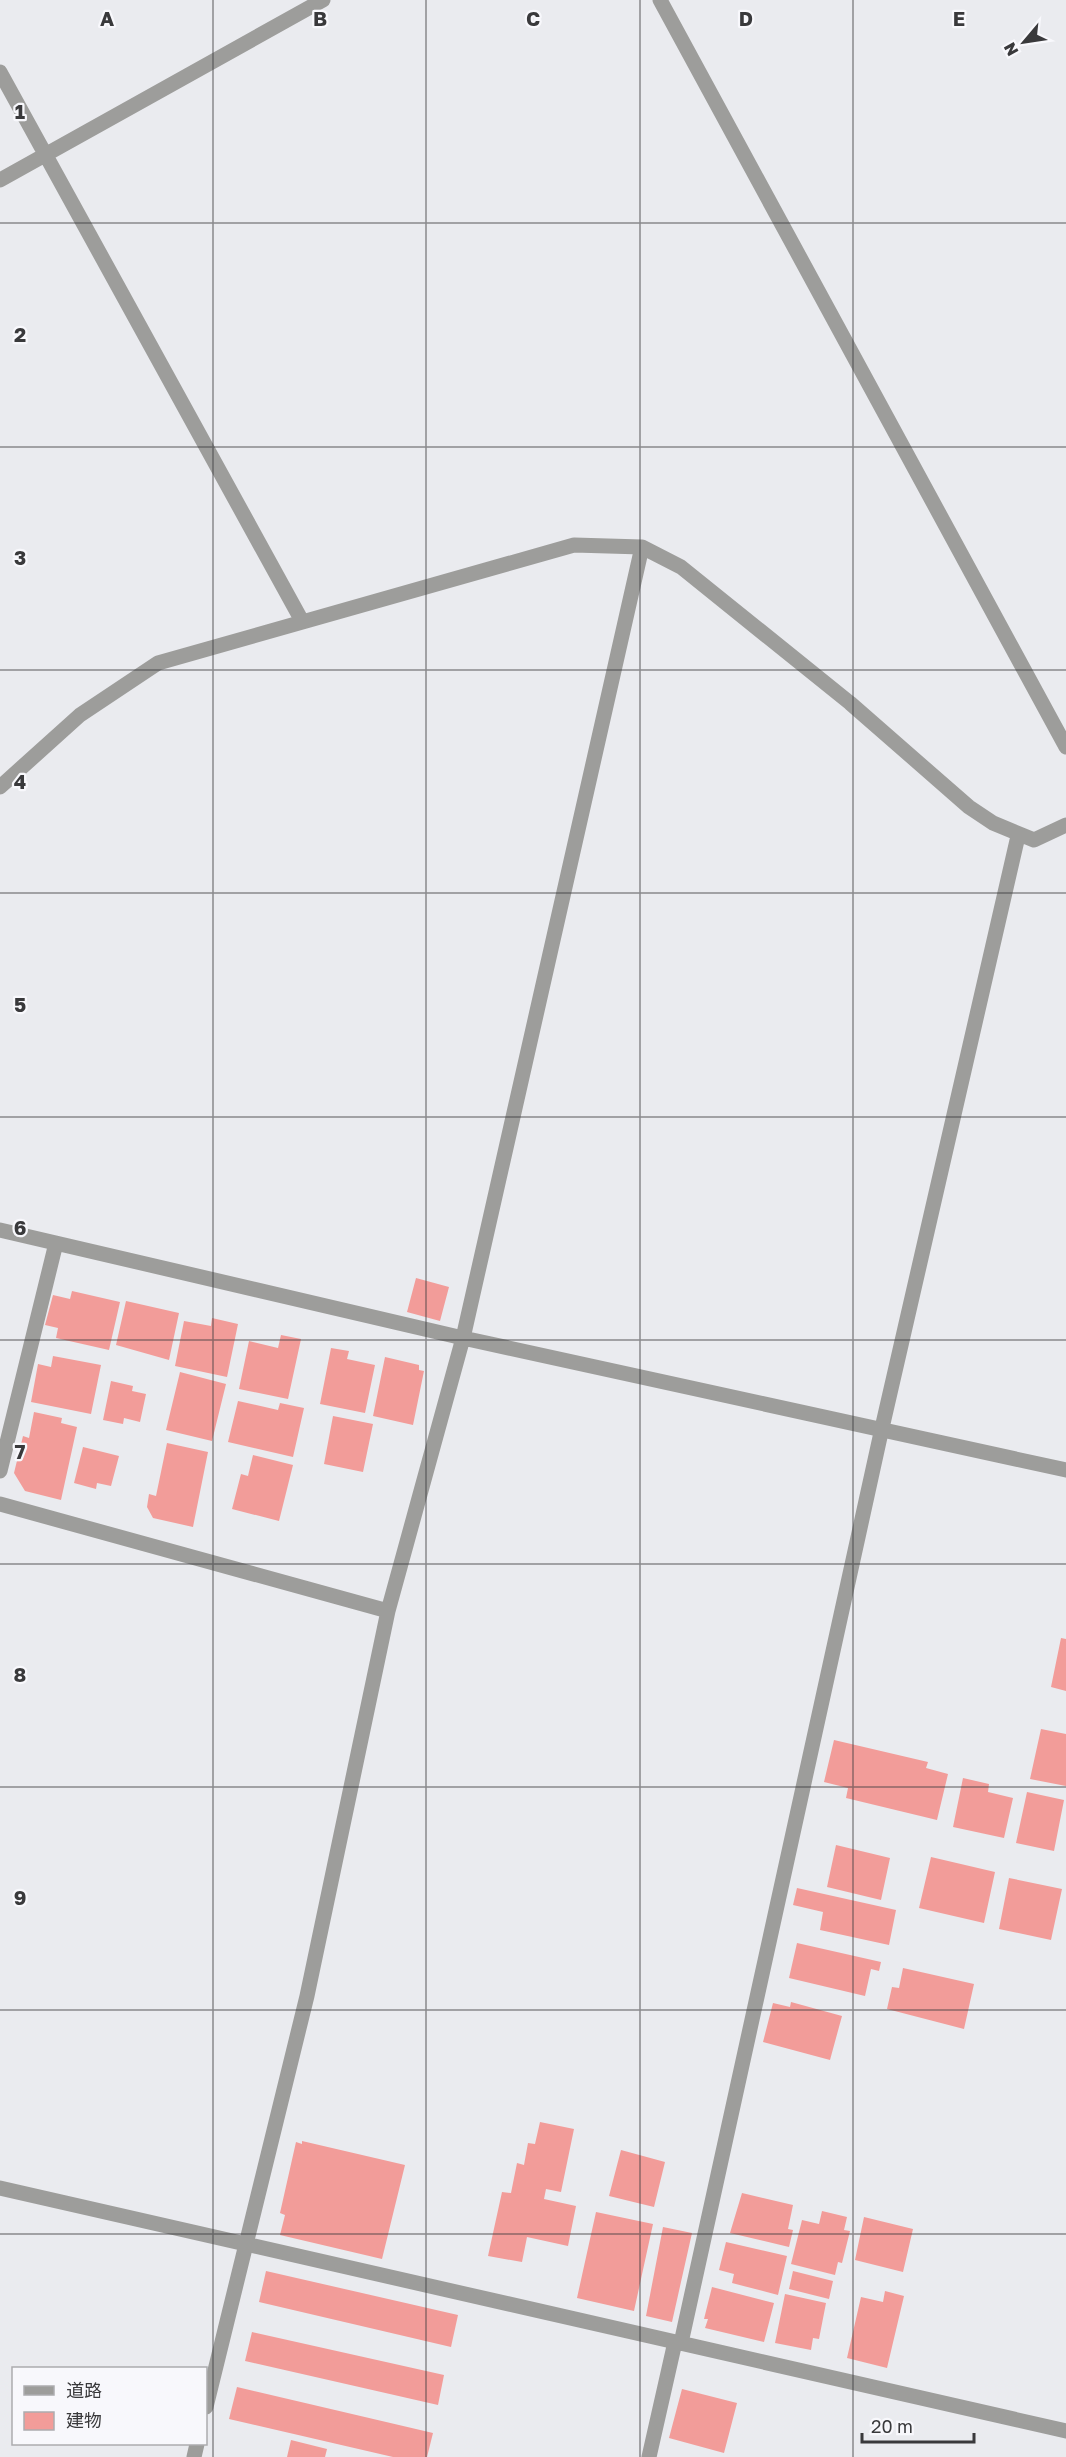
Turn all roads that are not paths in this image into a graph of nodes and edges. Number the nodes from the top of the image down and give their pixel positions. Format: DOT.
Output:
graph roads {
  1 [pos="323,0"];
  2 [pos="660,0"];
  3 [pos="0,72"];
  4 [pos="46,156"];
  5 [pos="0,180"];
  6 [pos="642,547"];
  7 [pos="302,621"];
  8 [pos="1066,747"];
  9 [pos="0,787"];
  10 [pos="1066,825"];
  11 [pos="1018,836"];
  12 [pos="0,1230"];
  13 [pos="56,1243"];
  14 [pos="463,1338"];
  15 [pos="882,1428"];
  16 [pos="1066,1470"];
  17 [pos="0,1472"];
  18 [pos="0,1504"];
  19 [pos="388,1611"];
  20 [pos="0,2188"];
  21 [pos="244,2244"];
  22 [pos="678,2342"];
  23 [pos="207,2403"];
  24 [pos="1066,2431"];
  25 [pos="649,2457"];
  1 -- 4 [label="street"];
  2 -- 8 [label="street"];
  3 -- 4 [label="street"];
  4 -- 5 [label="street"];
  4 -- 7 [label="street"];
  6 -- 7 [label="street"];
  6 -- 11 [label="street"];
  6 -- 14 [label="street"];
  7 -- 9 [label="street"];
  10 -- 11 [label="street"];
  11 -- 15 [label="street"];
  12 -- 13 [label="street"];
  13 -- 14 [label="street"];
  13 -- 17 [label="street"];
  14 -- 15 [label="street"];
  14 -- 19 [label="street"];
  15 -- 16 [label="street"];
  15 -- 22 [label="street"];
  18 -- 19 [label="street"];
  19 -- 21 [label="street"];
  20 -- 21 [label="street"];
  21 -- 22 [label="street"];
  21 -- 23 [label="street"];
  22 -- 24 [label="street"];
  22 -- 25 [label="street"];
}
